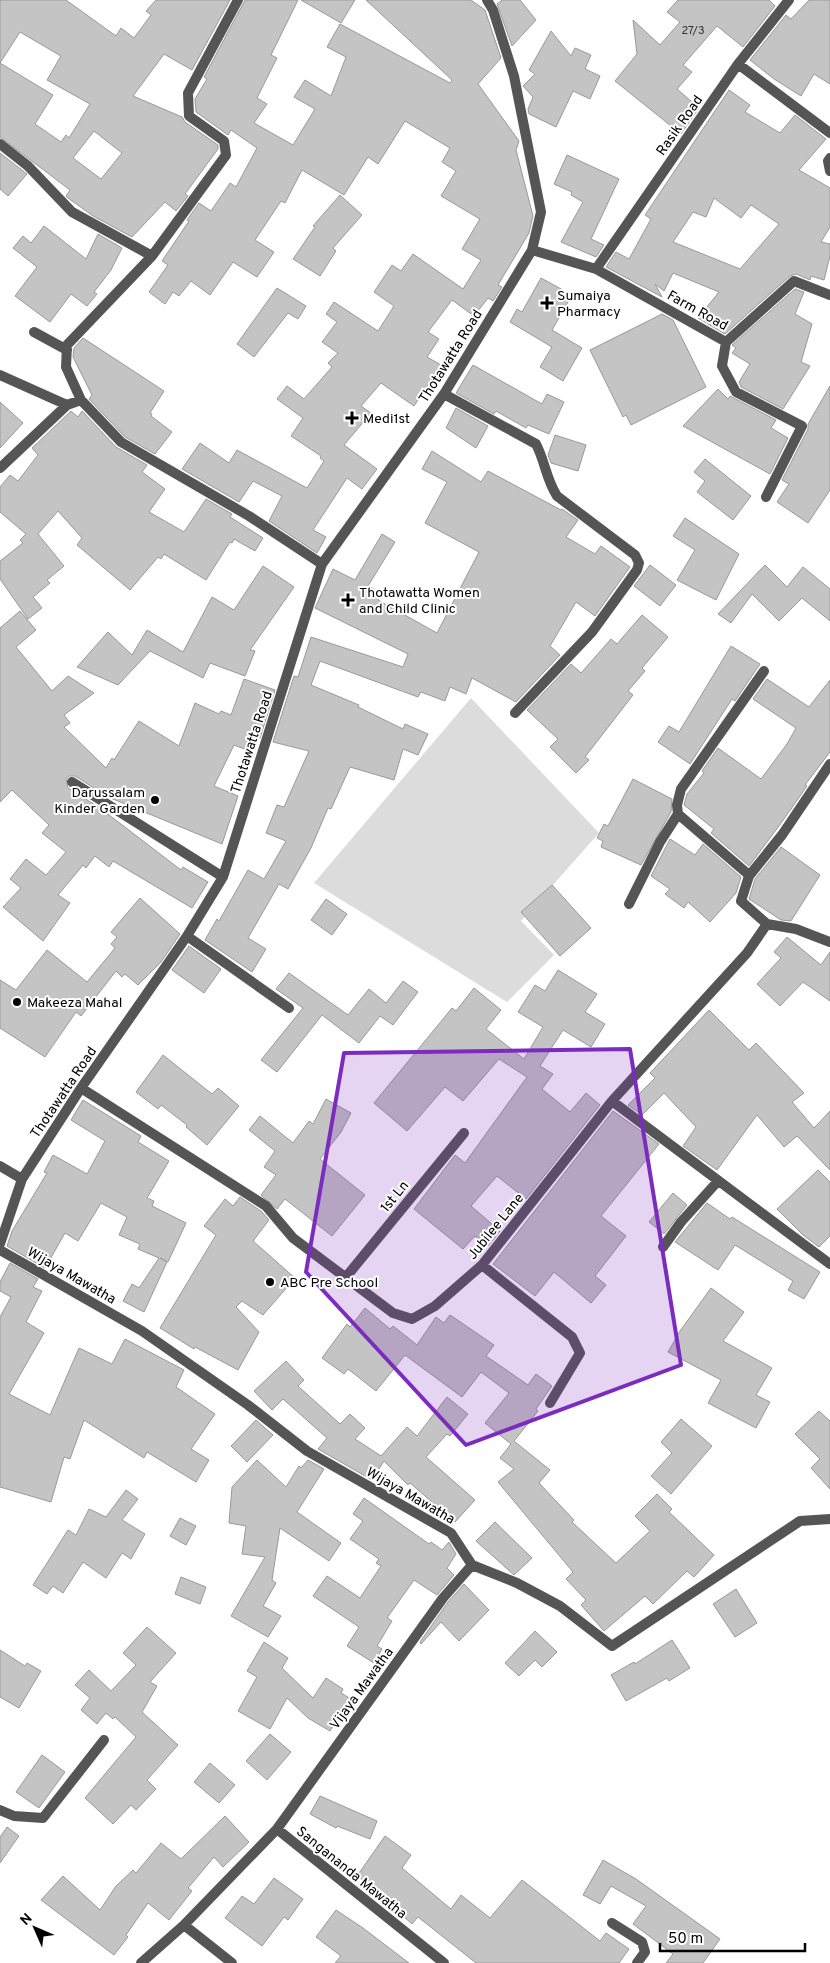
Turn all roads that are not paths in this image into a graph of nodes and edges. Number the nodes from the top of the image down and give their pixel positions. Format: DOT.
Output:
graph roads {
  1 [pos="238,0"];
  2 [pos="488,0"];
  3 [pos="789,0"];
  4 [pos="738,64"];
  5 [pos="830,133"];
  6 [pos="0,144"];
  7 [pos="830,158"];
  8 [pos="830,171"];
  9 [pos="532,250"];
  10 [pos="152,256"];
  11 [pos="596,269"];
  12 [pos="830,296"];
  13 [pos="34,332"];
  14 [pos="726,342"];
  15 [pos="67,350"];
  16 [pos="0,375"];
  17 [pos="444,394"];
  18 [pos="81,400"];
  19 [pos="67,405"];
  20 [pos="0,468"];
  21 [pos="766,497"];
  22 [pos="322,564"];
  23 [pos="764,671"];
  24 [pos="515,713"];
  25 [pos="830,764"];
  26 [pos="72,782"];
  27 [pos="678,814"];
  28 [pos="750,875"];
  29 [pos="223,877"];
  30 [pos="629,904"];
  31 [pos="768,924"];
  32 [pos="187,936"];
  33 [pos="830,942"];
  34 [pos="289,1008"];
  35 [pos="81,1088"];
  36 [pos="612,1101"];
  37 [pos="464,1133"];
  38 [pos="0,1166"];
  39 [pos="22,1180"];
  40 [pos="718,1180"];
  41 [pos="0,1244"];
  42 [pos="663,1246"];
  43 [pos="0,1250"];
  44 [pos="830,1264"];
  45 [pos="482,1265"];
  46 [pos="346,1277"];
  47 [pos="550,1403"];
  48 [pos="830,1519"];
  49 [pos="472,1565"];
  50 [pos="104,1740"];
  51 [pos="0,1810"];
  52 [pos="277,1829"];
  53 [pos="612,1923"];
  54 [pos="184,1926"];
  55 [pos="141,1963"];
  56 [pos="232,1963"];
  57 [pos="444,1963"];
  58 [pos="637,1963"];
  1 -- 10 [label="street"];
  2 -- 9 [label="street, Thotawatta Road"];
  3 -- 4 [label="street, Rasik Road"];
  4 -- 5 [label="street"];
  4 -- 11 [label="street, Rasik Road"];
  6 -- 10 [label="street"];
  7 -- 8 [label="street"];
  9 -- 11 [label="street, Farm Road"];
  9 -- 17 [label="street, Thotawatta Road"];
  10 -- 15 [label="street"];
  11 -- 14 [label="street, Farm Road"];
  12 -- 14 [label="street, Farm Road"];
  13 -- 15 [label="street"];
  14 -- 21 [label="street"];
  15 -- 18 [label="street"];
  16 -- 19 [label="street"];
  17 -- 22 [label="street, Thotawatta Road"];
  17 -- 24 [label="street"];
  18 -- 19 [label="street"];
  18 -- 22 [label="street"];
  19 -- 20 [label="street"];
  22 -- 29 [label="street, Thotawatta Road"];
  23 -- 27 [label="street"];
  25 -- 28 [label="street"];
  26 -- 29 [label="street"];
  27 -- 28 [label="street"];
  27 -- 30 [label="street"];
  28 -- 31 [label="street"];
  29 -- 32 [label="street, Thotawatta Road"];
  31 -- 33 [label="street"];
  31 -- 36 [label="street, Jubilee Lane"];
  32 -- 34 [label="street"];
  32 -- 35 [label="street, Thotawatta Road"];
  35 -- 39 [label="street, Thotawatta Road"];
  35 -- 46 [label="street, Jubilee Lane"];
  36 -- 40 [label="street"];
  36 -- 45 [label="street, Jubilee Lane"];
  37 -- 46 [label="street, 1st Ln"];
  38 -- 39 [label="street"];
  39 -- 41 [label="street, Thotawatta Road"];
  40 -- 42 [label="street"];
  40 -- 44 [label="street"];
  43 -- 49 [label="street, Wijaya Mawatha"];
  45 -- 46 [label="street, Jubilee Lane"];
  45 -- 47 [label="street"];
  48 -- 49 [label="street"];
  49 -- 52 [label="street, Vijaya Mawatha"];
  50 -- 51 [label="street"];
  52 -- 54 [label="street, Sangananda Mawatha"];
  52 -- 57 [label="street, Sangananda Mawatha"];
  53 -- 58 [label="street"];
  54 -- 55 [label="street, Sangananda Mawatha"];
  54 -- 56 [label="street"];
}
